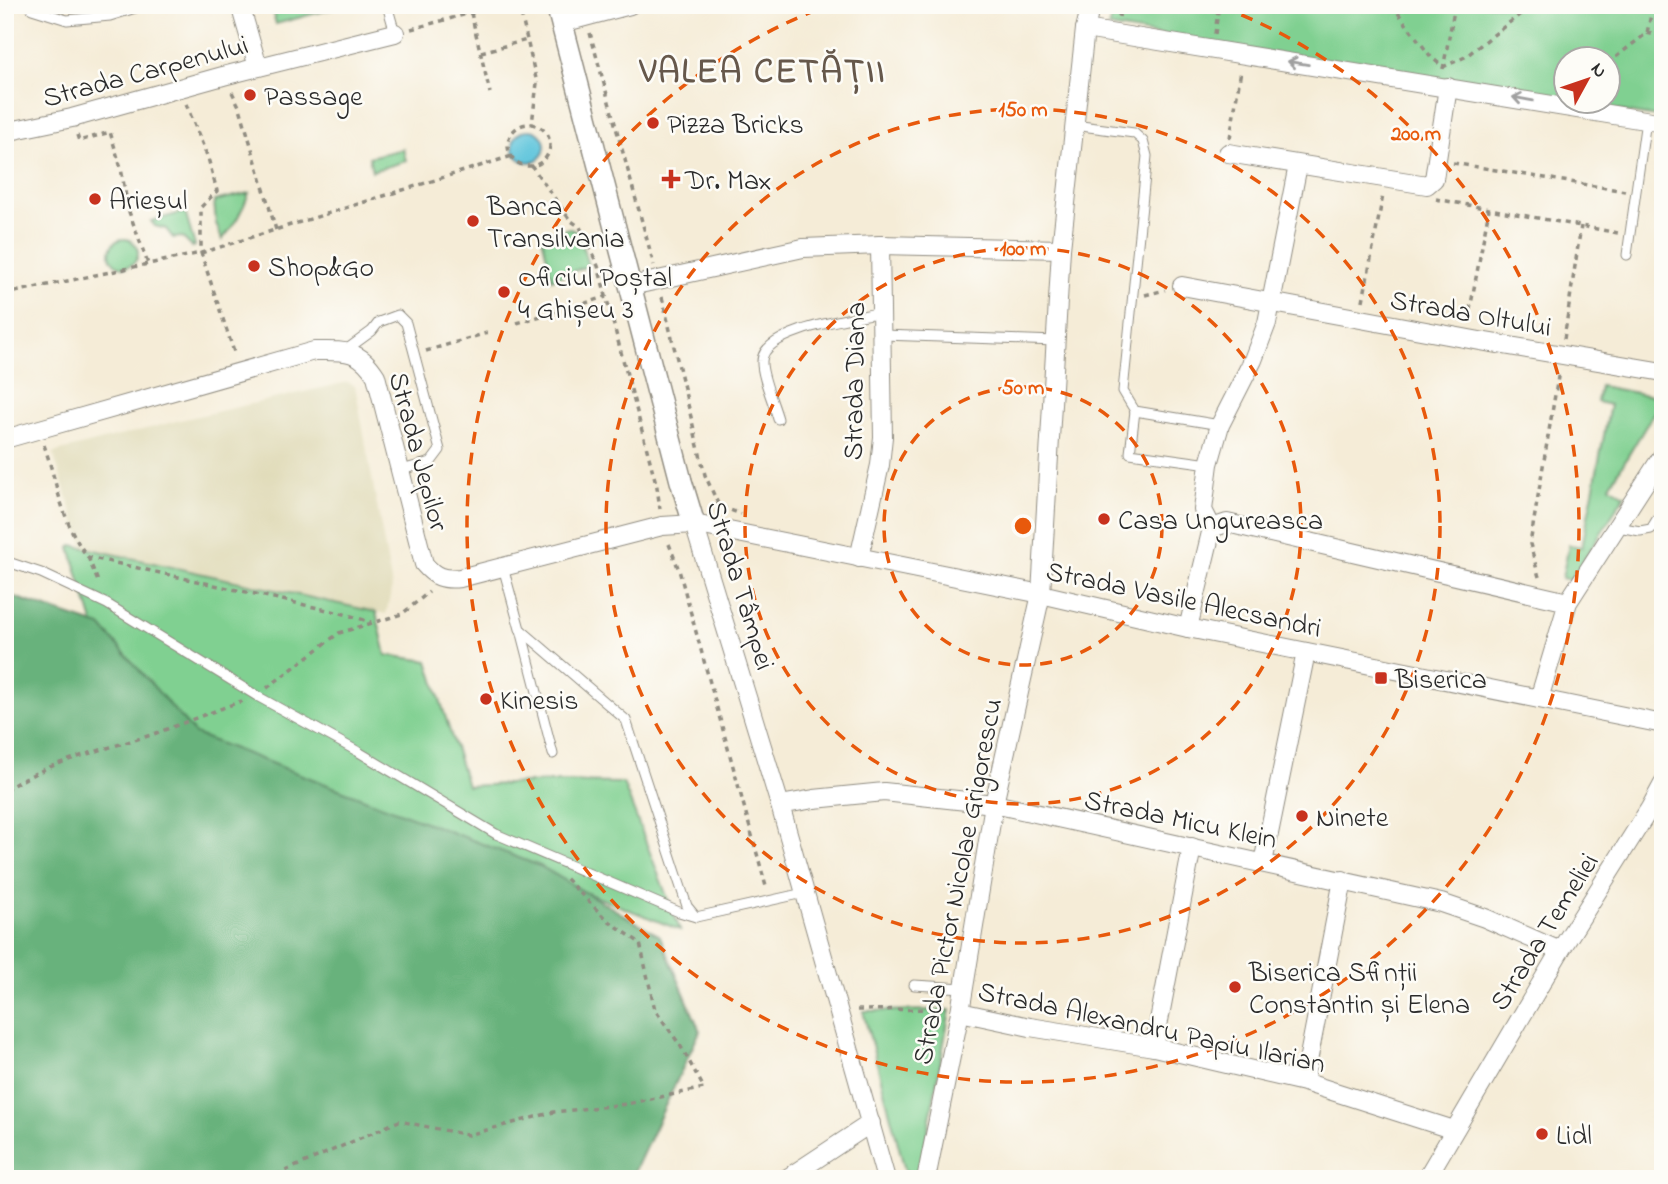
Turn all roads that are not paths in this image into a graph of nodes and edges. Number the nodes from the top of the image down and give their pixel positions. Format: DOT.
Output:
graph roads {
  1 [pos="29,5"];
  2 [pos="145,5"];
  3 [pos="240,5"];
  4 [pos="387,5"];
  5 [pos="630,5"];
  6 [pos="1091,5"];
  7 [pos="559,14"];
  8 [pos="1086,29"];
  9 [pos="395,33"];
  10 [pos="257,67"];
  11 [pos="1445,82"];
  12 [pos="1654,122"];
  13 [pos="1074,125"];
  14 [pos="5,132"];
  15 [pos="1228,153"];
  16 [pos="1298,165"];
  17 [pos="880,245"];
  18 [pos="1061,249"];
  19 [pos="1627,255"];
  20 [pos="631,286"];
  21 [pos="1182,286"];
  22 [pos="1270,302"];
  23 [pos="882,312"];
  24 [pos="883,335"];
  25 [pos="1057,341"];
  26 [pos="345,351"];
  27 [pos="1663,372"];
  28 [pos="1135,411"];
  29 [pos="778,419"];
  30 [pos="1220,425"];
  31 [pos="5,439"];
  32 [pos="1663,455"];
  33 [pos="1209,464"];
  34 [pos="401,470"];
  35 [pos="1663,509"];
  36 [pos="694,524"];
  37 [pos="1618,527"];
  38 [pos="1212,528"];
  39 [pos="1651,529"];
  40 [pos="1663,529"];
  41 [pos="859,558"];
  42 [pos="5,561"];
  43 [pos="503,567"];
  44 [pos="1041,594"];
  45 [pos="1568,602"];
  46 [pos="1188,628"];
  47 [pos="520,629"];
  48 [pos="1306,652"];
  49 [pos="1539,699"];
  50 [pos="1663,724"];
  51 [pos="553,754"];
  52 [pos="1663,784"];
  53 [pos="994,804"];
  54 [pos="780,805"];
  55 [pos="1657,809"];
  56 [pos="1192,847"];
  57 [pos="1263,863"];
  58 [pos="1343,880"];
  59 [pos="804,893"];
  60 [pos="696,917"];
  61 [pos="1560,951"];
  62 [pos="914,985"];
  63 [pos="964,988"];
  64 [pos="960,1012"];
  65 [pos="1154,1047"];
  66 [pos="1304,1082"];
  67 [pos="871,1123"];
  68 [pos="1454,1130"];
  69 [pos="786,1179"];
  70 [pos="887,1179"];
  71 [pos="926,1179"];
  72 [pos="1426,1179"];
  1 -- 2 [label="lane"];
  3 -- 10 [label="street"];
  4 -- 9 [label="lane"];
  5 -- 7 [label="street"];
  6 -- 8 [label="street, Strada Pictor Nicolae Grigorescu"];
  7 -- 20 [label="street, Strada Tâmpei"];
  11 -- 8 [label="street, one-way"];
  8 -- 13 [label="street, Strada Pictor Nicolae Grigorescu"];
  9 -- 10 [label="street, Strada Carpenului"];
  10 -- 14 [label="street, Strada Carpenului"];
  12 -- 11 [label="street, one-way"];
  11 -- 16 [label="street"];
  12 -- 19 [label="lane"];
  13 -- 18 [label="street, Strada Pictor Nicolae Grigorescu"];
  13 -- 28 [label="lane"];
  15 -- 16 [label="street"];
  16 -- 22 [label="street"];
  17 -- 18 [label="street"];
  17 -- 20 [label="street"];
  17 -- 23 [label="street, Strada Diana"];
  18 -- 25 [label="street, Strada Pictor Nicolae Grigorescu"];
  20 -- 36 [label="street, Strada Tâmpei"];
  21 -- 22 [label="street, Strada Oltului"];
  22 -- 27 [label="street, Strada Oltului"];
  22 -- 30 [label="street"];
  23 -- 24 [label="street, Strada Diana"];
  23 -- 29 [label="lane"];
  24 -- 25 [label="lane"];
  24 -- 41 [label="street, Strada Diana"];
  25 -- 44 [label="street, Strada Pictor Nicolae Grigorescu"];
  26 -- 31 [label="street"];
  26 -- 34 [label="street, Strada Jepilor"];
  26 -- 34 [label="lane"];
  28 -- 30 [label="lane"];
  28 -- 33 [label="lane"];
  30 -- 33 [label="street"];
  32 -- 37 [label="street"];
  33 -- 38 [label="street"];
  34 -- 43 [label="street, Strada Jepilor"];
  35 -- 39 [label="lane"];
  36 -- 41 [label="street, Strada Vasile Alecsandri"];
  36 -- 43 [label="street"];
  36 -- 54 [label="street, Strada Tâmpei"];
  37 -- 39 [label="lane"];
  37 -- 45 [label="street"];
  38 -- 45 [label="street"];
  38 -- 46 [label="street"];
  39 -- 40 [label="lane"];
  41 -- 44 [label="street, Strada Vasile Alecsandri"];
  42 -- 60 [label="lane"];
  43 -- 47 [label="lane"];
  44 -- 46 [label="street, Strada Vasile Alecsandri"];
  44 -- 53 [label="street, Strada Pictor Nicolae Grigorescu"];
  45 -- 49 [label="street"];
  46 -- 48 [label="street, Strada Vasile Alecsandri"];
  47 -- 51 [label="lane"];
  47 -- 60 [label="lane"];
  48 -- 49 [label="street, Strada Vasile Alecsandri"];
  48 -- 57 [label="street"];
  49 -- 50 [label="street, Strada Vasile Alecsandri"];
  52 -- 55 [label="street, Strada Temeliei"];
  53 -- 54 [label="street, Strada Micu Klein"];
  53 -- 56 [label="street, Strada Micu Klein"];
  53 -- 63 [label="street, Strada Pictor Nicolae Grigorescu"];
  54 -- 59 [label="street, Strada Tâmpei"];
  55 -- 61 [label="street, Strada Temeliei"];
  56 -- 57 [label="street, Strada Micu Klein"];
  56 -- 65 [label="street"];
  57 -- 58 [label="street, Strada Micu Klein"];
  58 -- 61 [label="street, Strada Micu Klein"];
  58 -- 66 [label="street"];
  59 -- 60 [label="lane"];
  59 -- 67 [label="street, Strada Tâmpei"];
  61 -- 68 [label="street, Strada Temeliei"];
  62 -- 63 [label="lane"];
  63 -- 64 [label="street, Strada Pictor Nicolae Grigorescu"];
  64 -- 65 [label="street, Strada Alexandru Papiu Ilarian"];
  64 -- 71 [label="street, Strada Pictor Nicolae Grigorescu"];
  65 -- 66 [label="street, Strada Alexandru Papiu Ilarian"];
  66 -- 68 [label="street, Strada Alexandru Papiu Ilarian"];
  67 -- 69 [label="street"];
  67 -- 70 [label="street, Strada Tâmpei"];
  68 -- 72 [label="street, Strada Temeliei"];
}
